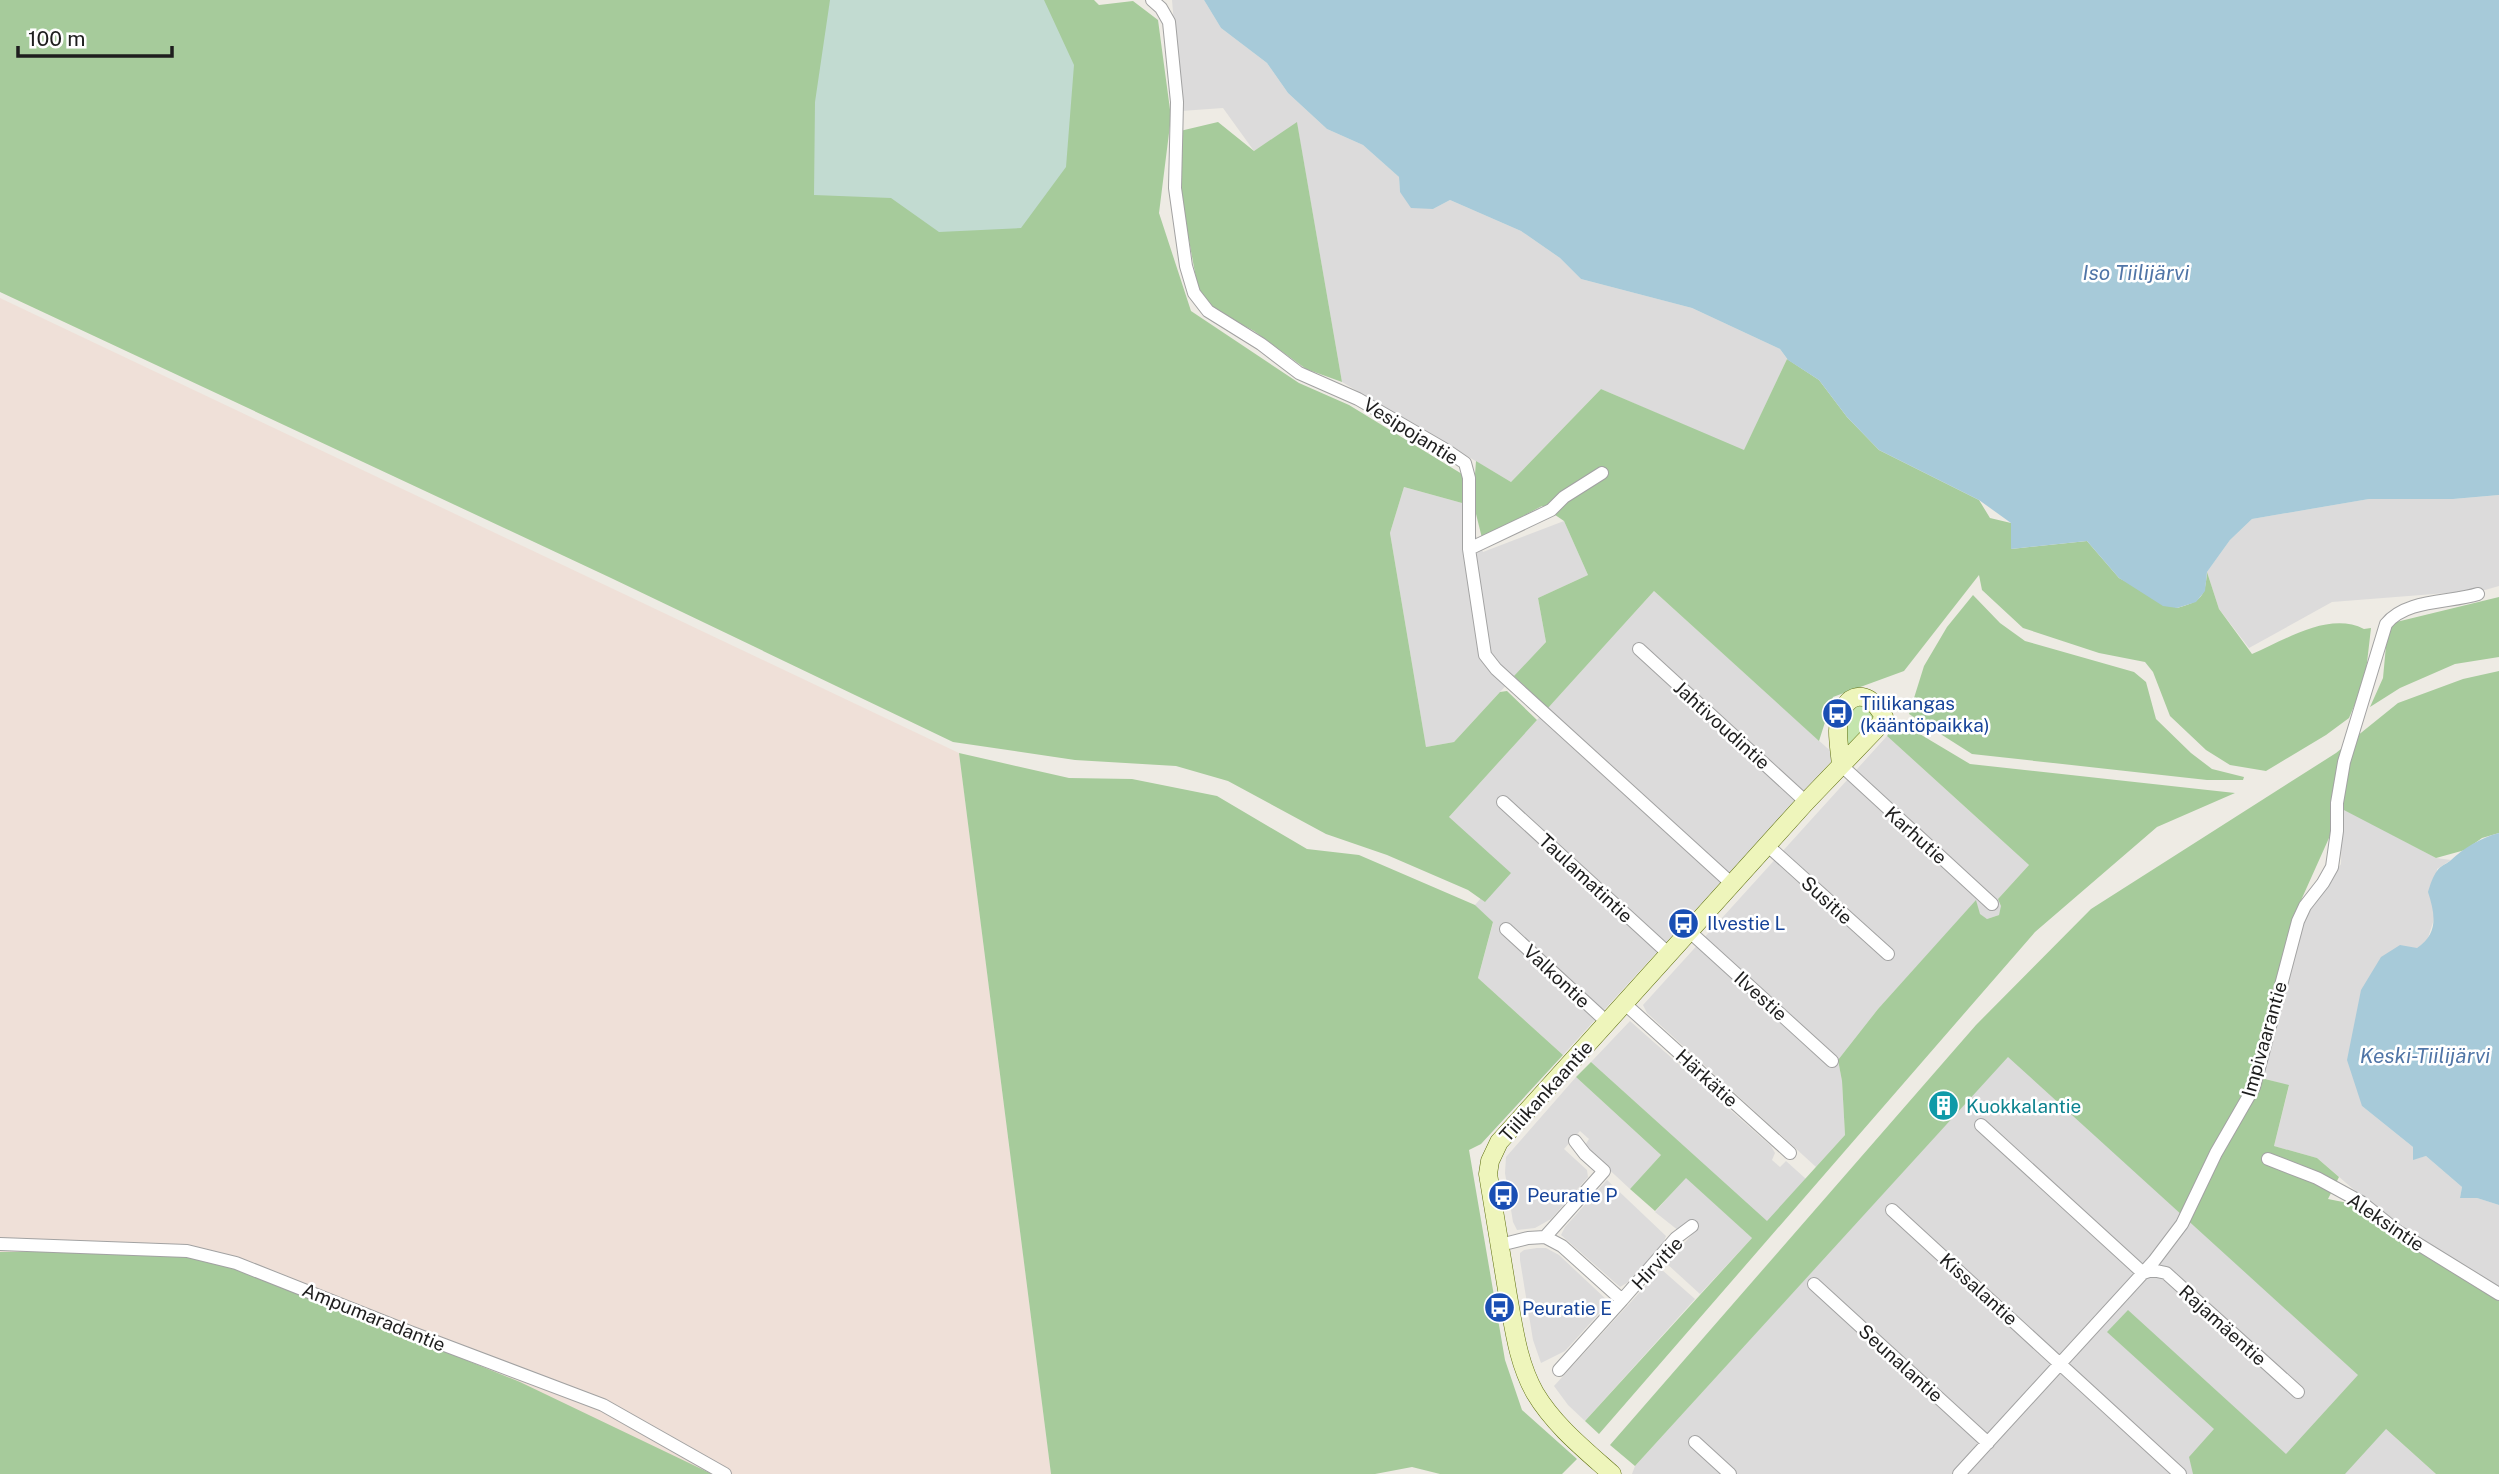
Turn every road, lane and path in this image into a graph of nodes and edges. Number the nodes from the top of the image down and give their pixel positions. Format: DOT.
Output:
graph roads {
  1 [pos="1159,3"];
  2 [pos="1602,472"];
  3 [pos="1469,549"];
  4 [pos="2478,594"];
  5 [pos="1639,649"];
  6 [pos="1841,765"];
  7 [pos="1503,802"];
  8 [pos="1806,802"];
  9 [pos="1767,845"];
  10 [pos="1732,884"];
  11 [pos="1992,904"];
  12 [pos="1506,929"];
  13 [pos="1689,931"];
  14 [pos="1669,954"];
  15 [pos="1888,954"];
  16 [pos="1625,1004"];
  17 [pos="1608,1023"];
  18 [pos="1832,1061"];
  19 [pos="1980,1125"];
  20 [pos="1576,1141"];
  21 [pos="1790,1153"];
  22 [pos="2268,1159"];
  23 [pos="1892,1210"];
  24 [pos="1692,1226"];
  25 [pos="1545,1237"];
  26 [pos="0,1244"];
  27 [pos="1500,1245"];
  28 [pos="2143,1273"];
  29 [pos="1814,1284"];
  30 [pos="2499,1294"];
  31 [pos="1622,1300"];
  32 [pos="2063,1366"];
  33 [pos="1559,1370"];
  34 [pos="2298,1392"];
  35 [pos="1695,1442"];
  36 [pos="1988,1443"];
  37 [pos="725,1474"];
  38 [pos="1612,1474"];
  39 [pos="1730,1474"];
  40 [pos="1959,1474"];
  41 [pos="2180,1474"];
  1 -- 3 [label="street, Vesipojantie"];
  2 -- 3 [label="street"];
  3 -- 10 [label="street, Vesipojantie"];
  4 -- 28 [label="street, Impivaarantie"];
  5 -- 8 [label="street, Jahtivoudintie"];
  6 -- 8 [label="street, Tiilikankaantie"];
  6 -- 11 [label="street, Karhutie"];
  7 -- 14 [label="street, Taulamatintie"];
  8 -- 9 [label="street, Tiilikankaantie"];
  9 -- 10 [label="street, Tiilikankaantie"];
  9 -- 15 [label="street, Susitie"];
  10 -- 13 [label="street, Tiilikankaantie"];
  12 -- 17 [label="street, Valkontie"];
  13 -- 14 [label="street, Tiilikankaantie"];
  13 -- 18 [label="street, Ilvestie"];
  14 -- 16 [label="street, Tiilikankaantie"];
  16 -- 17 [label="street, Tiilikankaantie"];
  16 -- 21 [label="street, Härkätie"];
  17 -- 27 [label="street, Tiilikankaantie"];
  19 -- 28 [label="street"];
  20 -- 25 [label="street"];
  22 -- 30 [label="street, Aleksintie"];
  23 -- 32 [label="street, Kissalantie"];
  24 -- 31 [label="street, Hirvitie"];
  25 -- 27 [label="street"];
  25 -- 31 [label="street, Hirvitie"];
  26 -- 37 [label="street, Ampumaradantie"];
  27 -- 38 [label="street, Tiilikankaantie"];
  28 -- 32 [label="street, Impivaarantie"];
  28 -- 34 [label="street, Rajamäentie"];
  29 -- 36 [label="street, Seunalantie"];
  31 -- 33 [label="street, Hirvitie"];
  32 -- 36 [label="street, Impivaarantie"];
  32 -- 41 [label="street, Kissalantie"];
  35 -- 39 [label="street"];
  36 -- 40 [label="street, Impivaarantie"];
}
